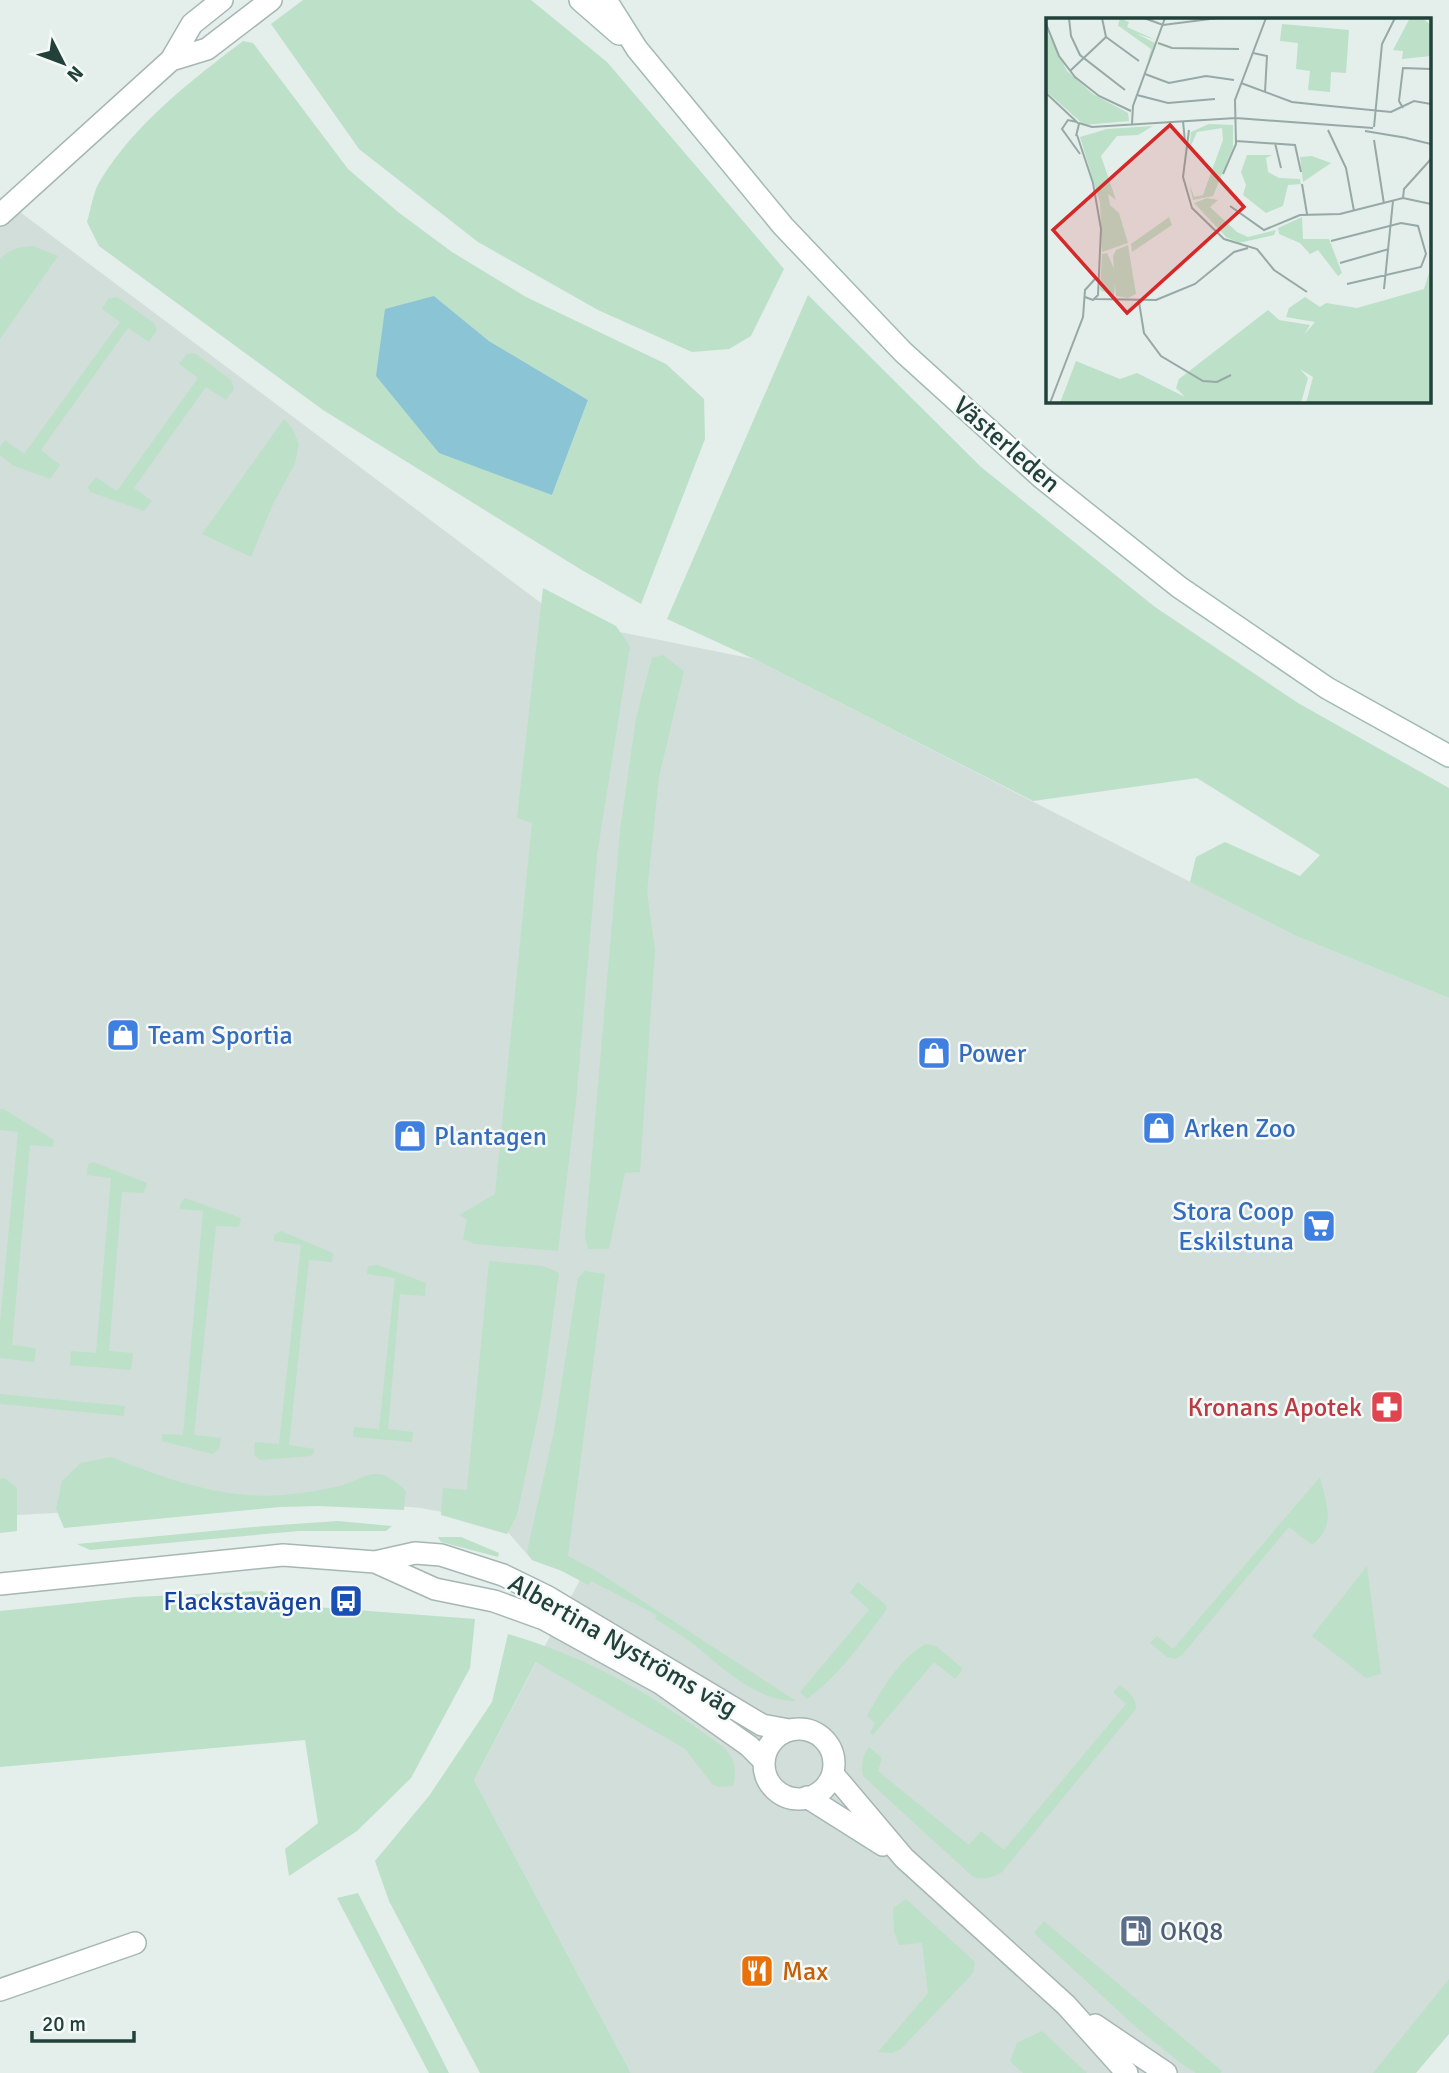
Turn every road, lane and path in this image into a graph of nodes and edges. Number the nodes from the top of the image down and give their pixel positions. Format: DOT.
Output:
graph roads {
  1 [pos="222,0"];
  2 [pos="271,0"];
  3 [pos="580,0"];
  4 [pos="606,0"];
  5 [pos="636,49"];
  6 [pos="171,60"];
  7 [pos="1,213"];
  8 [pos="1449,755"];
  9 [pos="375,1562"];
  10 [pos="0,1584"];
  11 [pos="789,1730"];
  12 [pos="763,1760"];
  13 [pos="833,1774"];
  14 [pos="807,1797"];
  15 [pos="904,1858"];
  16 [pos="135,1942"];
  17 [pos="0,1990"];
  18 [pos="1066,2005"];
  19 [pos="1127,2073"];
  20 [pos="1166,2073"];
  1 -- 6 [label="street"];
  2 -- 6 [label="street"];
  3 -- 5 [label="street, Västerleden"];
  4 -- 5 [label="street, Västerleden"];
  5 -- 8 [label="street, Västerleden"];
  6 -- 7 [label="street"];
  9 -- 10 [label="street, Albertina Nyströms väg"];
  9 -- 11 [label="street, Albertina Nyströms väg"];
  9 -- 12 [label="street, Albertina Nyströms väg"];
  11 -- 12 [label="street"];
  11 -- 13 [label="street"];
  12 -- 14 [label="street"];
  13 -- 14 [label="street"];
  13 -- 15 [label="street"];
  14 -- 15 [label="street"];
  15 -- 18 [label="street"];
  16 -- 17 [label="street"];
  18 -- 19 [label="street"];
  18 -- 20 [label="street"];
}
